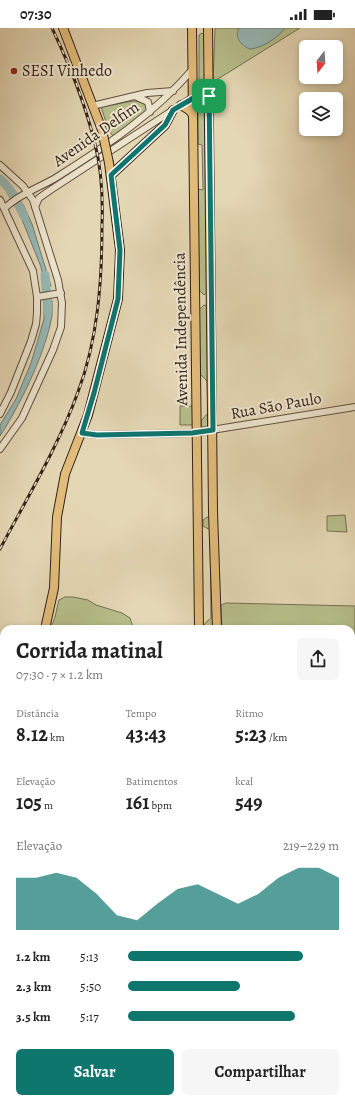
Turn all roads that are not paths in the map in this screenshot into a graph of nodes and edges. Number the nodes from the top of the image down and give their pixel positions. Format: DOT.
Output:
graph roads {
  1 [pos="64,28"];
  2 [pos="192,28"];
  3 [pos="208,28"];
  4 [pos="192,70"];
  5 [pos="209,89"];
  6 [pos="173,91"];
  7 [pos="136,97"];
  8 [pos="193,97"];
  9 [pos="181,105"];
  10 [pos="92,106"];
  11 [pos="173,110"];
  12 [pos="150,112"];
  13 [pos="194,115"];
  14 [pos="0,165"];
  15 [pos="111,175"];
  16 [pos="26,194"];
  17 [pos="0,200"];
  18 [pos="7,206"];
  19 [pos="35,206"];
  20 [pos="59,294"];
  21 [pos="37,297"];
  22 [pos="355,407"];
  23 [pos="0,414"];
  24 [pos="213,430"];
  25 [pos="196,432"];
  26 [pos="82,433"];
  27 [pos="0,449"];
  28 [pos="46,625"];
  29 [pos="199,625"];
  30 [pos="216,625"];
  1 -- 10 [label="main road"];
  2 -- 4 [label="main road, Avenida Independência"];
  3 -- 5 [label="main road, Avenida Independência"];
  4 -- 5 [label="main road"];
  4 -- 6 [label="street, Avenida Delfim"];
  4 -- 8 [label="main road, Avenida Independência"];
  5 -- 8 [label="street, Avenida Delfim"];
  5 -- 24 [label="main road, Avenida Independência"];
  6 -- 7 [label="street"];
  6 -- 12 [label="street, Avenida Delfim"];
  7 -- 10 [label="street"];
  7 -- 12 [label="street"];
  8 -- 9 [label="street, Avenida Delfim"];
  8 -- 13 [label="main road, Avenida Independência"];
  9 -- 11 [label="street, Avenida Delfim"];
  9 -- 13 [label="main road"];
  10 -- 15 [label="main road, bridge"];
  11 -- 15 [label="main road"];
  11 -- 19 [label="street, Avenida Delfim"];
  12 -- 16 [label="street, Avenida Delfim"];
  13 -- 25 [label="main road, Avenida Independência"];
  14 -- 16 [label="street"];
  15 -- 26 [label="main road"];
  16 -- 18 [label="street, Avenida Delfim"];
  16 -- 19 [label="street"];
  17 -- 18 [label="street"];
  18 -- 21 [label="street"];
  19 -- 20 [label="street"];
  20 -- 21 [label="street"];
  20 -- 27 [label="street"];
  21 -- 23 [label="street"];
  22 -- 24 [label="street, Rua São Paulo"];
  24 -- 25 [label="street, Rua São Paulo"];
  24 -- 30 [label="main road, Avenida Independência"];
  25 -- 26 [label="street, Rua São Paulo"];
  25 -- 29 [label="main road, Avenida Independência"];
  26 -- 28 [label="main road"];
}
